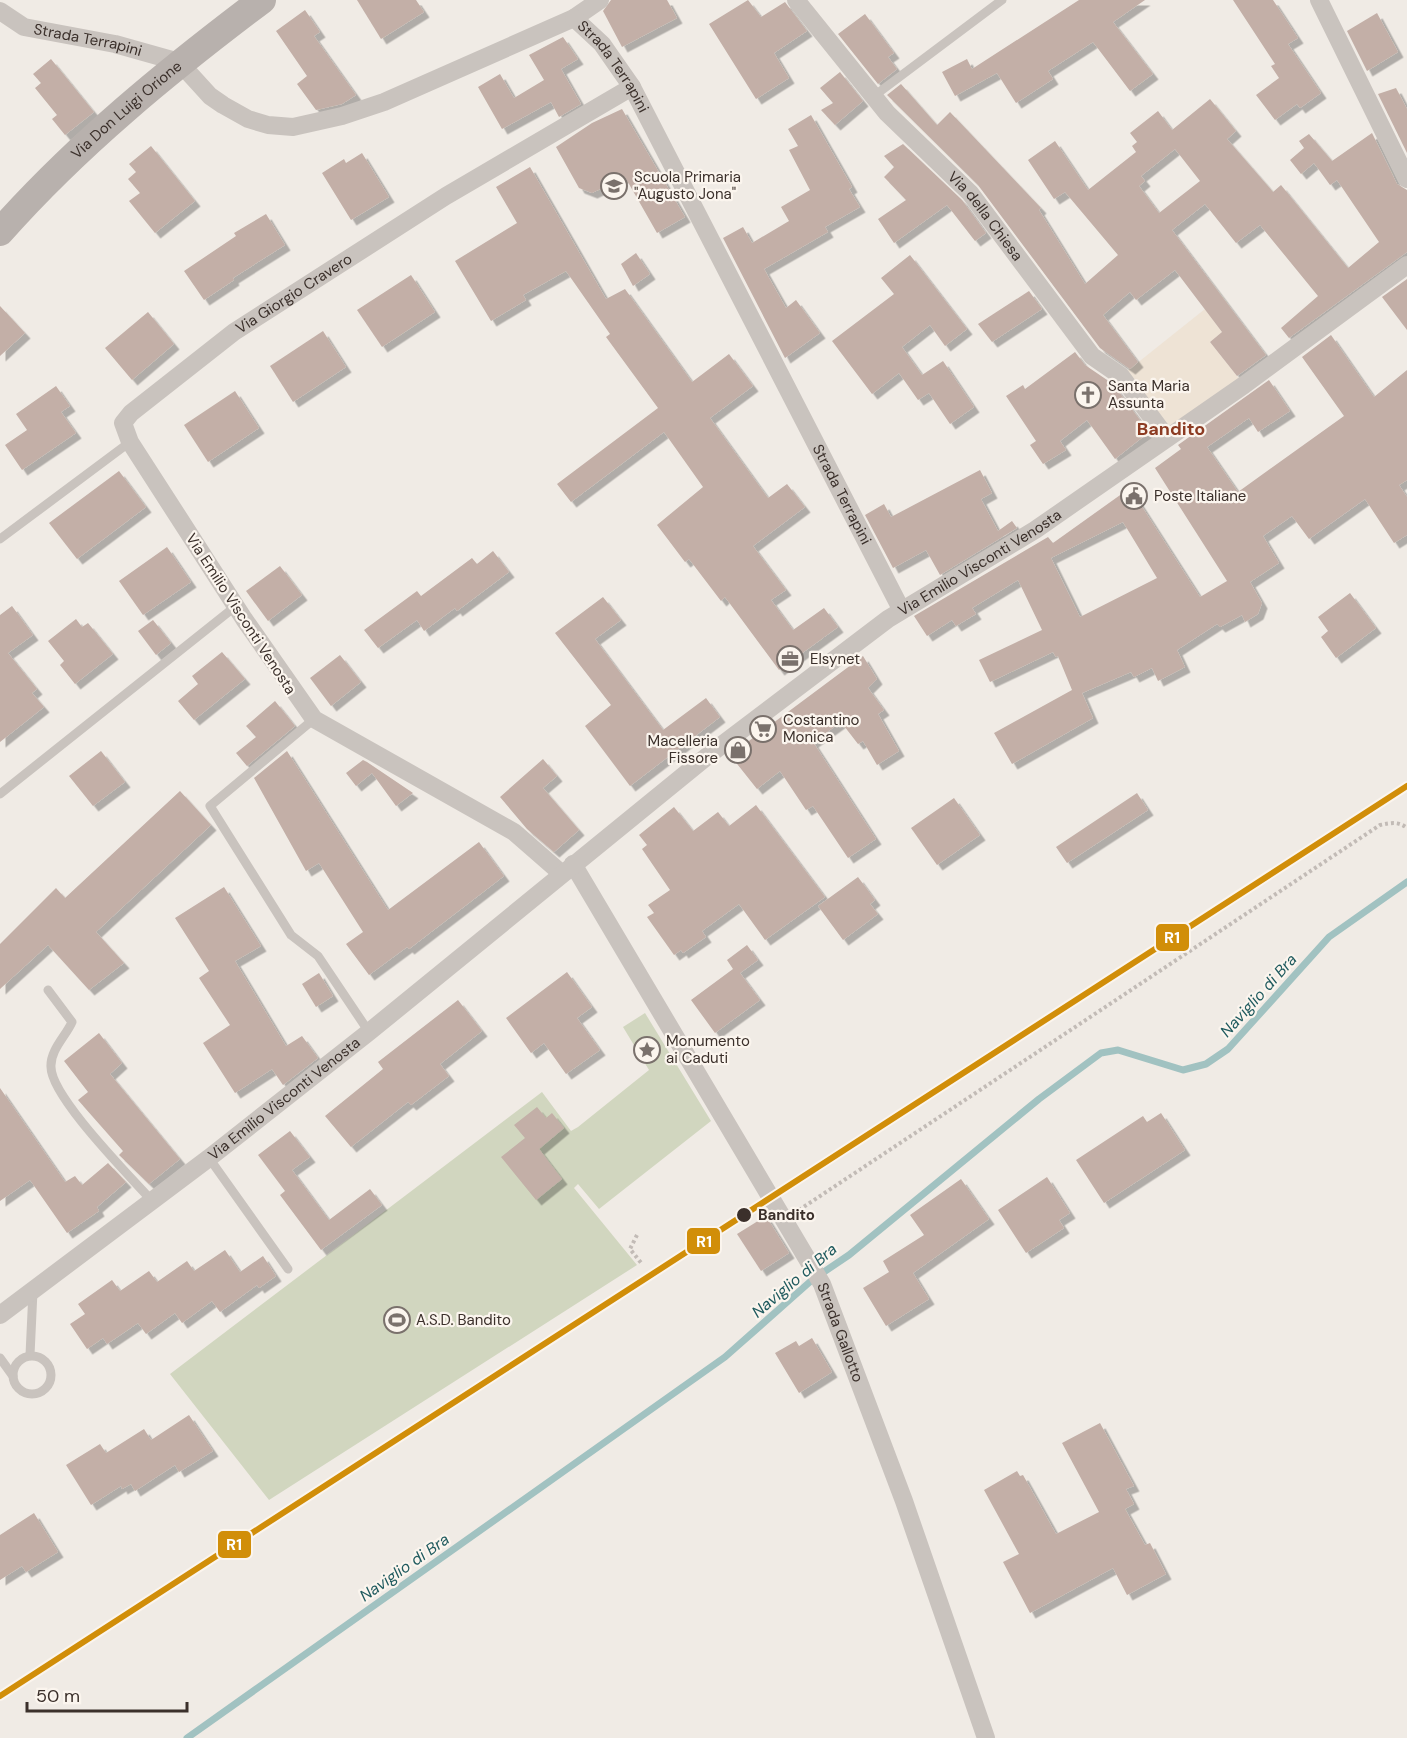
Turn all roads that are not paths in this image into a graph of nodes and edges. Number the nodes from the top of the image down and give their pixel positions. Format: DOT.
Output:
graph roads {
  1 [pos="262,0"];
  2 [pos="600,0"];
  3 [pos="796,0"];
  4 [pos="1002,0"];
  5 [pos="1319,0"];
  6 [pos="0,11"];
  7 [pos="574,18"];
  8 [pos="179,62"];
  9 [pos="632,87"];
  10 [pos="874,96"];
  11 [pos="1407,179"];
  12 [pos="0,232"];
  13 [pos="1407,265"];
  14 [pos="1167,438"];
  15 [pos="130,442"];
  16 [pos="0,539"];
  17 [pos="236,606"];
  18 [pos="901,609"];
  19 [pos="314,719"];
  20 [pos="0,794"];
  21 [pos="567,868"];
  22 [pos="48,990"];
  23 [pos="369,1032"];
  24 [pos="209,1158"];
  25 [pos="153,1202"];
  26 [pos="288,1269"];
  27 [pos="33,1290"];
  28 [pos="0,1315"];
  29 [pos="30,1355"];
  30 [pos="0,1358"];
  31 [pos="13,1376"];
  32 [pos="986,1738"];
  1 -- 8 [label="main road, Via Don Luigi Orione"];
  2 -- 7 [label="street"];
  3 -- 10 [label="street, Via della Chiesa"];
  4 -- 10 [label="lane"];
  5 -- 11 [label="street"];
  6 -- 8 [label="street, Strada Terrapini"];
  7 -- 8 [label="street, Strada Terrapini"];
  7 -- 9 [label="street, Strada Terrapini"];
  8 -- 12 [label="main road, Via Don Luigi Orione"];
  9 -- 15 [label="street, Via Giorgio Cravero"];
  9 -- 18 [label="street, Strada Terrapini"];
  10 -- 14 [label="street, Via della Chiesa"];
  13 -- 14 [label="street, Via Emilio Visconti Venosta"];
  14 -- 18 [label="street, Via Emilio Visconti Venosta"];
  15 -- 16 [label="lane"];
  15 -- 17 [label="street, Via Emilio Visconti Venosta"];
  17 -- 19 [label="street, Via Emilio Visconti Venosta"];
  17 -- 20 [label="lane"];
  18 -- 21 [label="street, Via Emilio Visconti Venosta"];
  19 -- 21 [label="street, Via Emilio Visconti Venosta"];
  19 -- 23 [label="lane"];
  21 -- 23 [label="street, Via Emilio Visconti Venosta"];
  21 -- 32 [label="street, Strada Gallotto"];
  22 -- 25 [label="lane"];
  23 -- 24 [label="street, Via Emilio Visconti Venosta"];
  24 -- 25 [label="street, Via Emilio Visconti Venosta"];
  24 -- 26 [label="lane"];
  25 -- 27 [label="street, Via Emilio Visconti Venosta"];
  27 -- 28 [label="street, Via Emilio Visconti Venosta"];
  27 -- 29 [label="lane"];
  29 -- 31 [label="lane"];
  29 -- 31 [label="lane"];
  30 -- 31 [label="lane"];
}
